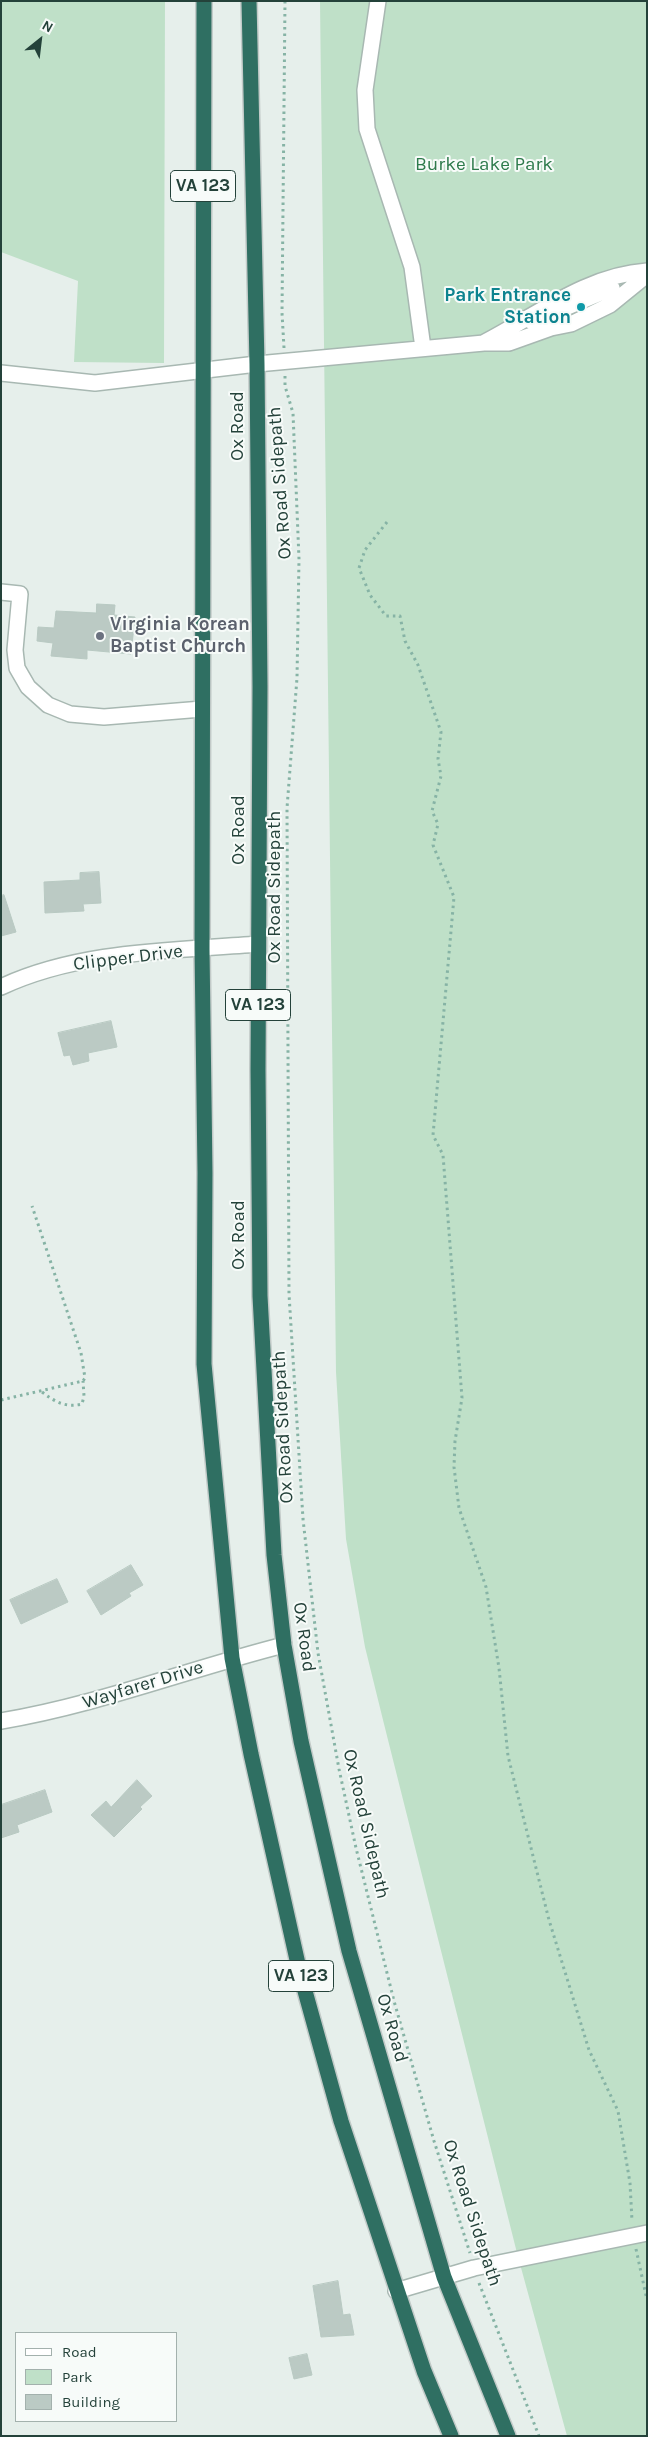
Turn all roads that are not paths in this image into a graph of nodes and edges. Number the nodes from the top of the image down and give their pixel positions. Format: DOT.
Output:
graph roads {
  1 [pos="204,1"];
  2 [pos="249,1"];
  3 [pos="378,1"];
  4 [pos="645,275"];
  5 [pos="484,343"];
  6 [pos="423,348"];
  7 [pos="257,364"];
  8 [pos="202,370"];
  9 [pos="1,374"];
  10 [pos="1,592"];
  11 [pos="8,645"];
  12 [pos="202,709"];
  13 [pos="258,944"];
  14 [pos="202,949"];
  15 [pos="1,987"];
  16 [pos="284,1645"];
  17 [pos="232,1658"];
  18 [pos="1,1721"];
  19 [pos="640,2234"];
  20 [pos="444,2277"];
  21 [pos="396,2292"];
  22 [pos="451,2436"];
  23 [pos="508,2436"];
  1 -- 8 [label="highway, Ox Road / VA 123"];
  2 -- 7 [label="highway, Ox Road / VA 123"];
  3 -- 6 [label="street"];
  4 -- 5 [label="street"];
  4 -- 5 [label="street"];
  5 -- 6 [label="street"];
  6 -- 7 [label="street"];
  7 -- 8 [label="street"];
  7 -- 13 [label="highway, Ox Road / VA 123"];
  8 -- 9 [label="street"];
  8 -- 12 [label="highway, Ox Road / VA 123"];
  10 -- 11 [label="street"];
  11 -- 12 [label="street"];
  12 -- 14 [label="highway, Ox Road / VA 123"];
  13 -- 14 [label="street, Clipper Drive"];
  13 -- 16 [label="highway, Ox Road / VA 123"];
  14 -- 15 [label="street, Clipper Drive"];
  14 -- 17 [label="highway, Ox Road / VA 123"];
  16 -- 17 [label="street, Wayfarer Drive"];
  16 -- 20 [label="highway, Ox Road / VA 123"];
  17 -- 18 [label="street, Wayfarer Drive"];
  17 -- 21 [label="highway, Ox Road / VA 123"];
  19 -- 20 [label="street"];
  20 -- 21 [label="street"];
  20 -- 23 [label="highway, Ox Road / VA 123"];
  21 -- 22 [label="highway, Ox Road / VA 123"];
}
